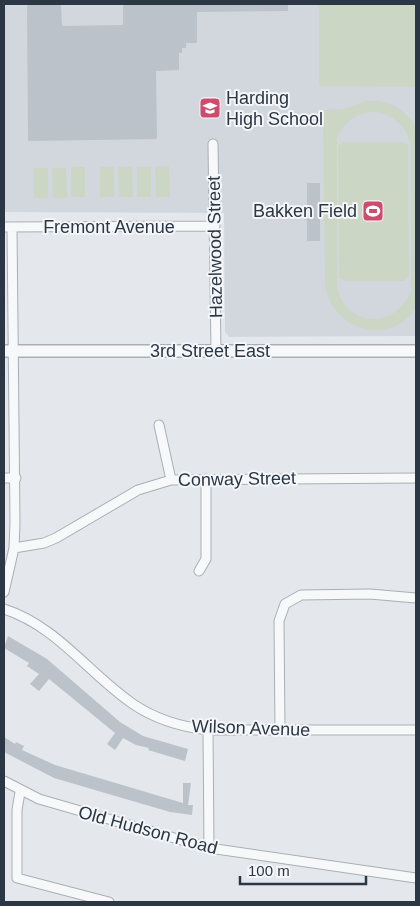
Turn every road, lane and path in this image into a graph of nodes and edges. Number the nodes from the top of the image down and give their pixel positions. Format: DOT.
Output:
graph roads {
  1 [pos="213,144"];
  2 [pos="215,226"];
  3 [pos="8,227"];
  4 [pos="8,350"];
  5 [pos="216,350"];
  6 [pos="416,351"];
  7 [pos="158,425"];
  8 [pos="4,478"];
  9 [pos="16,478"];
  10 [pos="416,478"];
  11 [pos="206,479"];
  12 [pos="171,480"];
  13 [pos="14,548"];
  14 [pos="199,571"];
  15 [pos="4,592"];
  16 [pos="416,598"];
  17 [pos="4,609"];
  18 [pos="208,730"];
  19 [pos="280,730"];
  20 [pos="416,730"];
  21 [pos="4,781"];
  22 [pos="20,792"];
  23 [pos="209,848"];
  24 [pos="416,878"];
  25 [pos="108,902"];
  1 -- 2 [label="street, Hazelwood Street"];
  2 -- 3 [label="street, Fremont Avenue"];
  2 -- 5 [label="street, Hazelwood Street"];
  3 -- 4 [label="street"];
  4 -- 5 [label="street, 3rd Street East"];
  4 -- 9 [label="street"];
  5 -- 6 [label="street, 3rd Street East"];
  7 -- 12 [label="street"];
  8 -- 9 [label="street"];
  9 -- 13 [label="street"];
  10 -- 11 [label="street, Conway Street"];
  11 -- 12 [label="street, Conway Street"];
  11 -- 14 [label="street"];
  12 -- 13 [label="street, Conway Street"];
  13 -- 15 [label="street"];
  16 -- 19 [label="street"];
  17 -- 18 [label="street, Wilson Avenue"];
  18 -- 19 [label="street, Wilson Avenue"];
  18 -- 23 [label="street"];
  19 -- 20 [label="street, Wilson Avenue"];
  21 -- 22 [label="street, Old Hudson Road"];
  22 -- 23 [label="street, Old Hudson Road"];
  22 -- 25 [label="street"];
  23 -- 24 [label="street, Old Hudson Road"];
}
